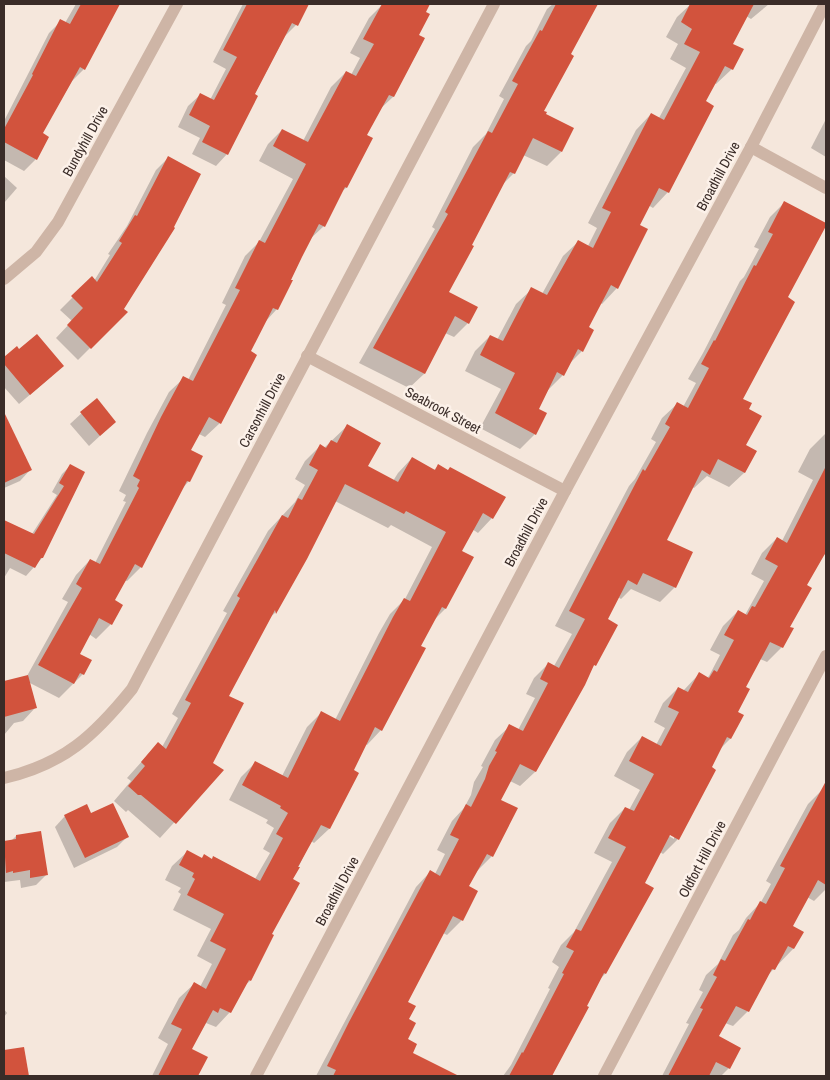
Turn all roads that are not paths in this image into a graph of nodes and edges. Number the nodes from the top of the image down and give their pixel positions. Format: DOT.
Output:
graph roads {
  1 [pos="177,4"];
  2 [pos="494,4"];
  3 [pos="825,4"];
  4 [pos="751,146"];
  5 [pos="826,188"];
  6 [pos="4,279"];
  7 [pos="307,356"];
  8 [pos="565,491"];
  9 [pos="826,656"];
  10 [pos="4,778"];
  11 [pos="256,1076"];
  12 [pos="604,1076"];
  1 -- 6 [label="street, Bundyhill Drive"];
  2 -- 7 [label="street, Carsonhill Drive"];
  3 -- 4 [label="street, Broadhill Drive"];
  4 -- 5 [label="street"];
  4 -- 8 [label="street, Broadhill Drive"];
  7 -- 8 [label="street, Seabrook Street"];
  7 -- 10 [label="street, Carsonhill Drive"];
  8 -- 11 [label="street, Broadhill Drive"];
  9 -- 12 [label="street, Oldfort Hill Drive"];
}
